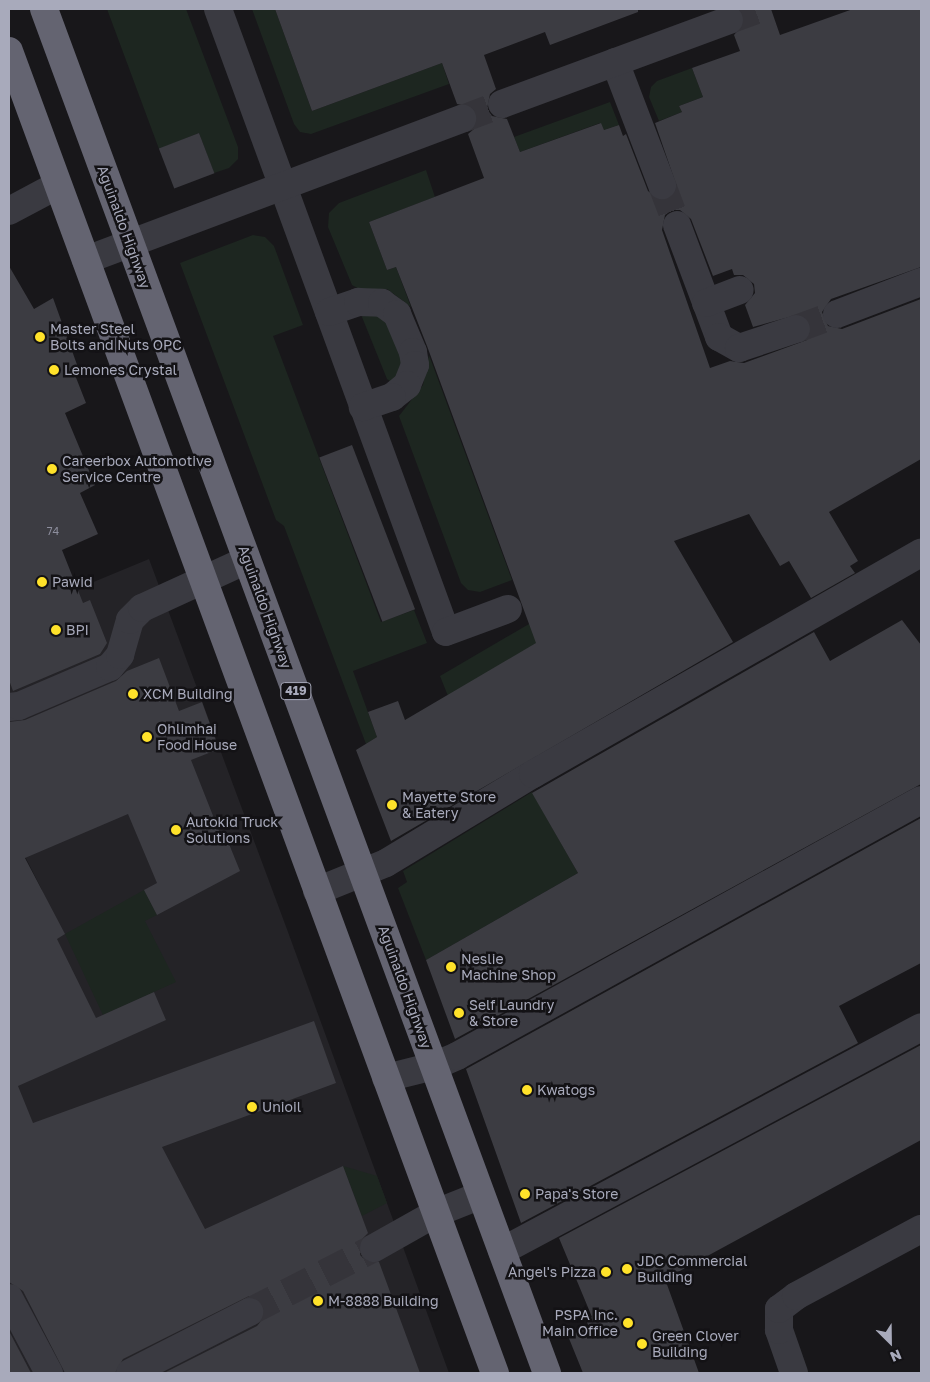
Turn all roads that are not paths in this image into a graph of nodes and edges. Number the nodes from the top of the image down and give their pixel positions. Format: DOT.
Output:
graph roads {
  1 [pos="44,9"];
  2 [pos="218,9"];
  3 [pos="729,20"];
  4 [pos="9,51"];
  5 [pos="615,62"];
  6 [pos="502,104"];
  7 [pos="462,119"];
  8 [pos="662,185"];
  9 [pos="58,186"];
  10 [pos="283,186"];
  11 [pos="9,211"];
  12 [pos="677,225"];
  13 [pos="131,243"];
  14 [pos="86,260"];
  15 [pos="921,282"];
  16 [pos="740,290"];
  17 [pos="706,303"];
  18 [pos="329,312"];
  19 [pos="837,314"];
  20 [pos="796,329"];
  21 [pos="363,407"];
  22 [pos="921,553"];
  23 [pos="247,560"];
  24 [pos="202,577"];
  25 [pos="508,609"];
  26 [pos="9,706"];
  27 [pos="921,800"];
  28 [pos="362,872"];
  29 [pos="317,891"];
  30 [pos="921,1027"];
  31 [pos="434,1066"];
  32 [pos="386,1078"];
  33 [pos="481,1196"];
  34 [pos="436,1213"];
  35 [pos="921,1230"];
  36 [pos="374,1248"];
  37 [pos="502,1251"];
  38 [pos="9,1298"];
  39 [pos="248,1312"];
  40 [pos="48,1373"];
  41 [pos="130,1373"];
  42 [pos="495,1373"];
  43 [pos="547,1373"];
  44 [pos="794,1373"];
  1 -- 13 [label="highway, Aguinaldo Highway / 419"];
  2 -- 10 [label="street"];
  3 -- 5 [label="street"];
  4 -- 9 [label="highway"];
  5 -- 6 [label="street"];
  5 -- 8 [label="street"];
  7 -- 10 [label="street"];
  9 -- 11 [label="street"];
  9 -- 14 [label="highway"];
  10 -- 13 [label="street"];
  10 -- 18 [label="street"];
  12 -- 17 [label="street"];
  13 -- 14 [label="street"];
  13 -- 23 [label="highway, Aguinaldo Highway / 419"];
  14 -- 24 [label="highway"];
  15 -- 19 [label="street"];
  16 -- 17 [label="street"];
  17 -- 20 [label="street"];
  18 -- 21 [label="street"];
  18 -- 21 [label="street"];
  21 -- 25 [label="street"];
  22 -- 28 [label="street"];
  23 -- 24 [label="street"];
  23 -- 28 [label="highway, Aguinaldo Highway / 419"];
  24 -- 26 [label="street"];
  24 -- 29 [label="highway"];
  27 -- 31 [label="street"];
  28 -- 29 [label="street"];
  28 -- 31 [label="highway, Aguinaldo Highway / 419"];
  29 -- 32 [label="highway"];
  30 -- 37 [label="street"];
  31 -- 32 [label="street"];
  31 -- 33 [label="highway, Aguinaldo Highway / 419"];
  32 -- 34 [label="highway"];
  33 -- 34 [label="street"];
  33 -- 37 [label="highway, Aguinaldo Highway / 419"];
  34 -- 36 [label="street"];
  34 -- 42 [label="highway"];
  35 -- 44 [label="street"];
  37 -- 43 [label="highway, Aguinaldo Highway / 419"];
  38 -- 40 [label="street"];
  39 -- 41 [label="street"];
}
